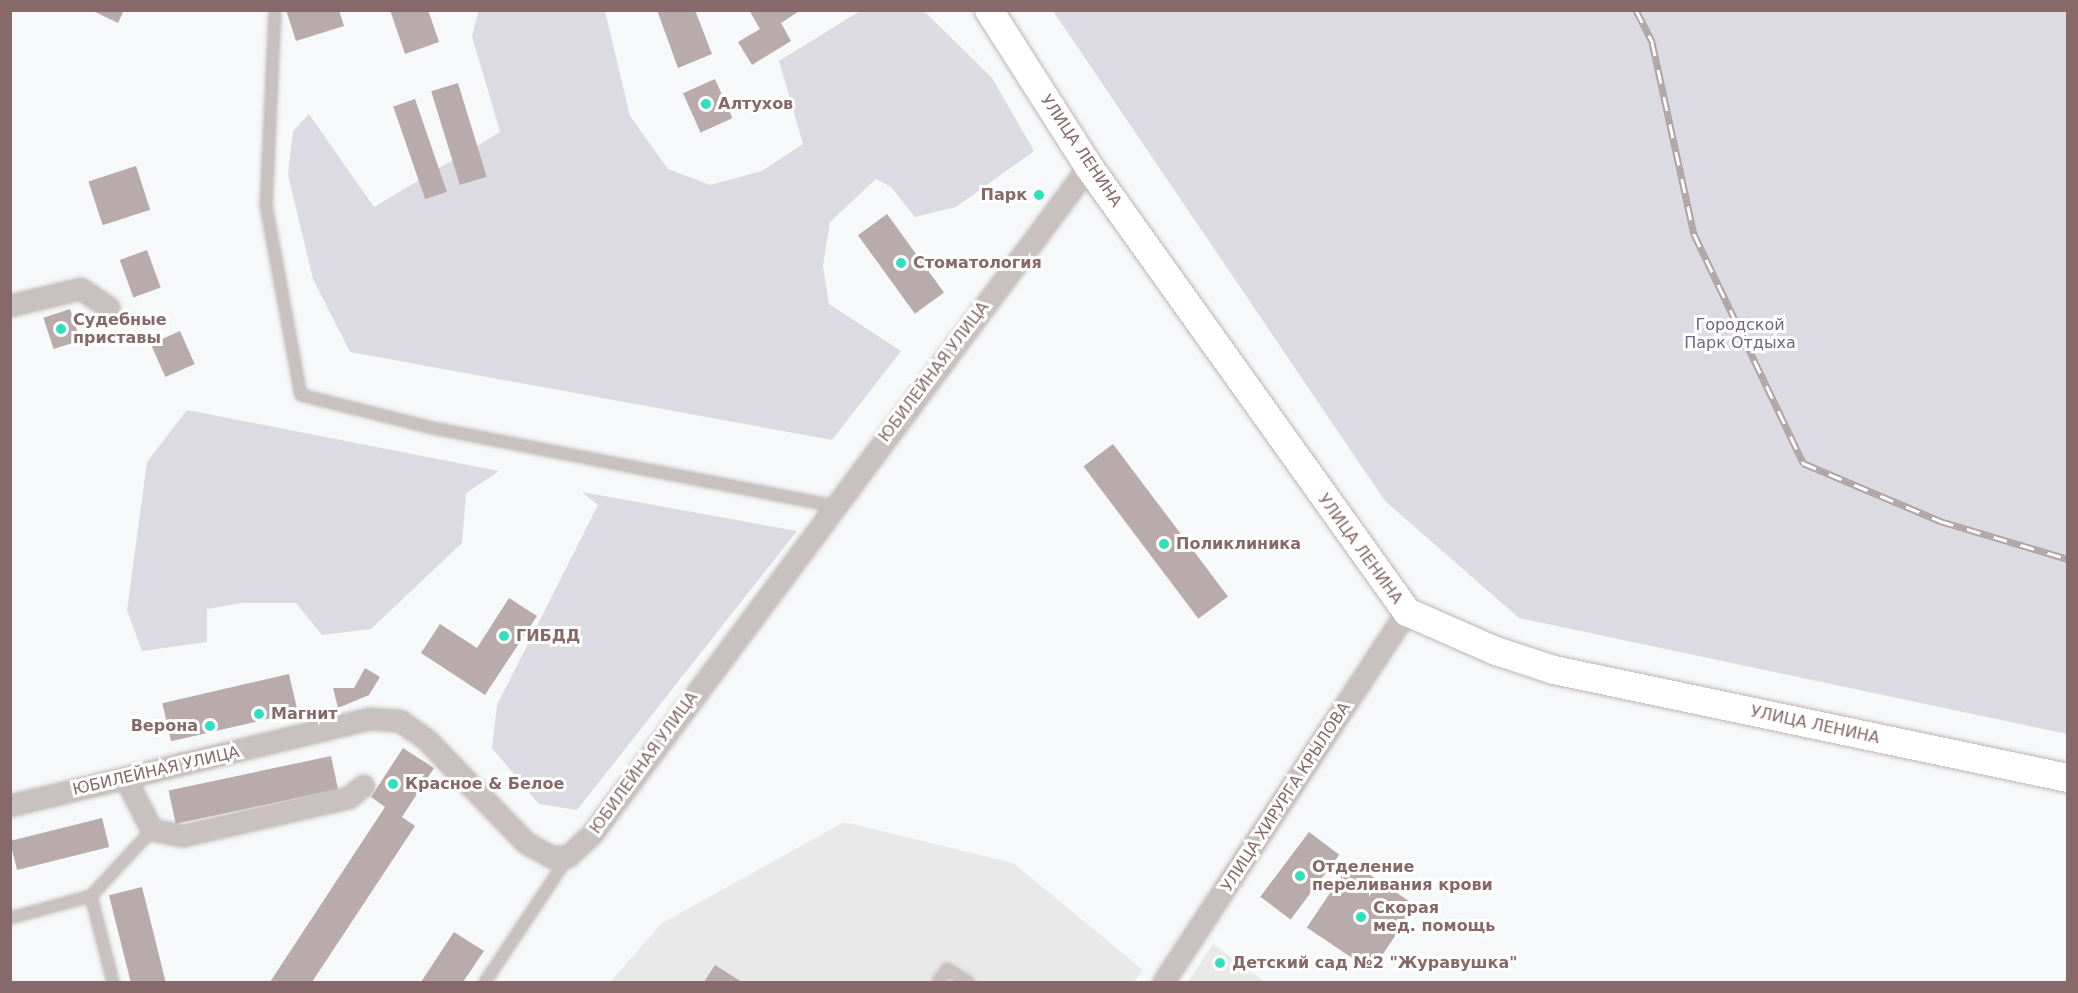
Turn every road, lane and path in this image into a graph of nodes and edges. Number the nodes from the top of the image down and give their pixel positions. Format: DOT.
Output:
graph roads {
  1 [pos="275,10"];
  2 [pos="989,10"];
  3 [pos="1089,167"];
  4 [pos="10,306"];
  5 [pos="109,308"];
  6 [pos="833,506"];
  7 [pos="1407,612"];
  8 [pos="2067,778"];
  9 [pos="126,779"];
  10 [pos="364,786"];
  11 [pos="10,806"];
  12 [pos="152,830"];
  13 [pos="568,857"];
  14 [pos="91,896"];
  15 [pos="10,918"];
  16 [pos="113,982"];
  17 [pos="485,982"];
  18 [pos="938,982"];
  19 [pos="968,982"];
  20 [pos="1164,982"];
  1 -- 6 [label="lane"];
  2 -- 3 [label="street, УЛИЦА ЛЕНИНА"];
  3 -- 6 [label="street, ЮБИЛЕЙНАЯ УЛИЦА"];
  3 -- 7 [label="street, УЛИЦА ЛЕНИНА"];
  4 -- 5 [label="street"];
  6 -- 13 [label="street, ЮБИЛЕЙНАЯ УЛИЦА"];
  7 -- 8 [label="street, УЛИЦА ЛЕНИНА"];
  7 -- 20 [label="street, УЛИЦА ХИРУРГА КРЫЛОВА"];
  9 -- 11 [label="street, ЮБИЛЕЙНАЯ УЛИЦА"];
  9 -- 12 [label="street"];
  9 -- 13 [label="street, ЮБИЛЕЙНАЯ УЛИЦА"];
  10 -- 12 [label="street"];
  12 -- 14 [label="lane"];
  13 -- 17 [label="lane"];
  14 -- 15 [label="lane"];
  14 -- 16 [label="lane"];
  18 -- 19 [label="lane"];
}
